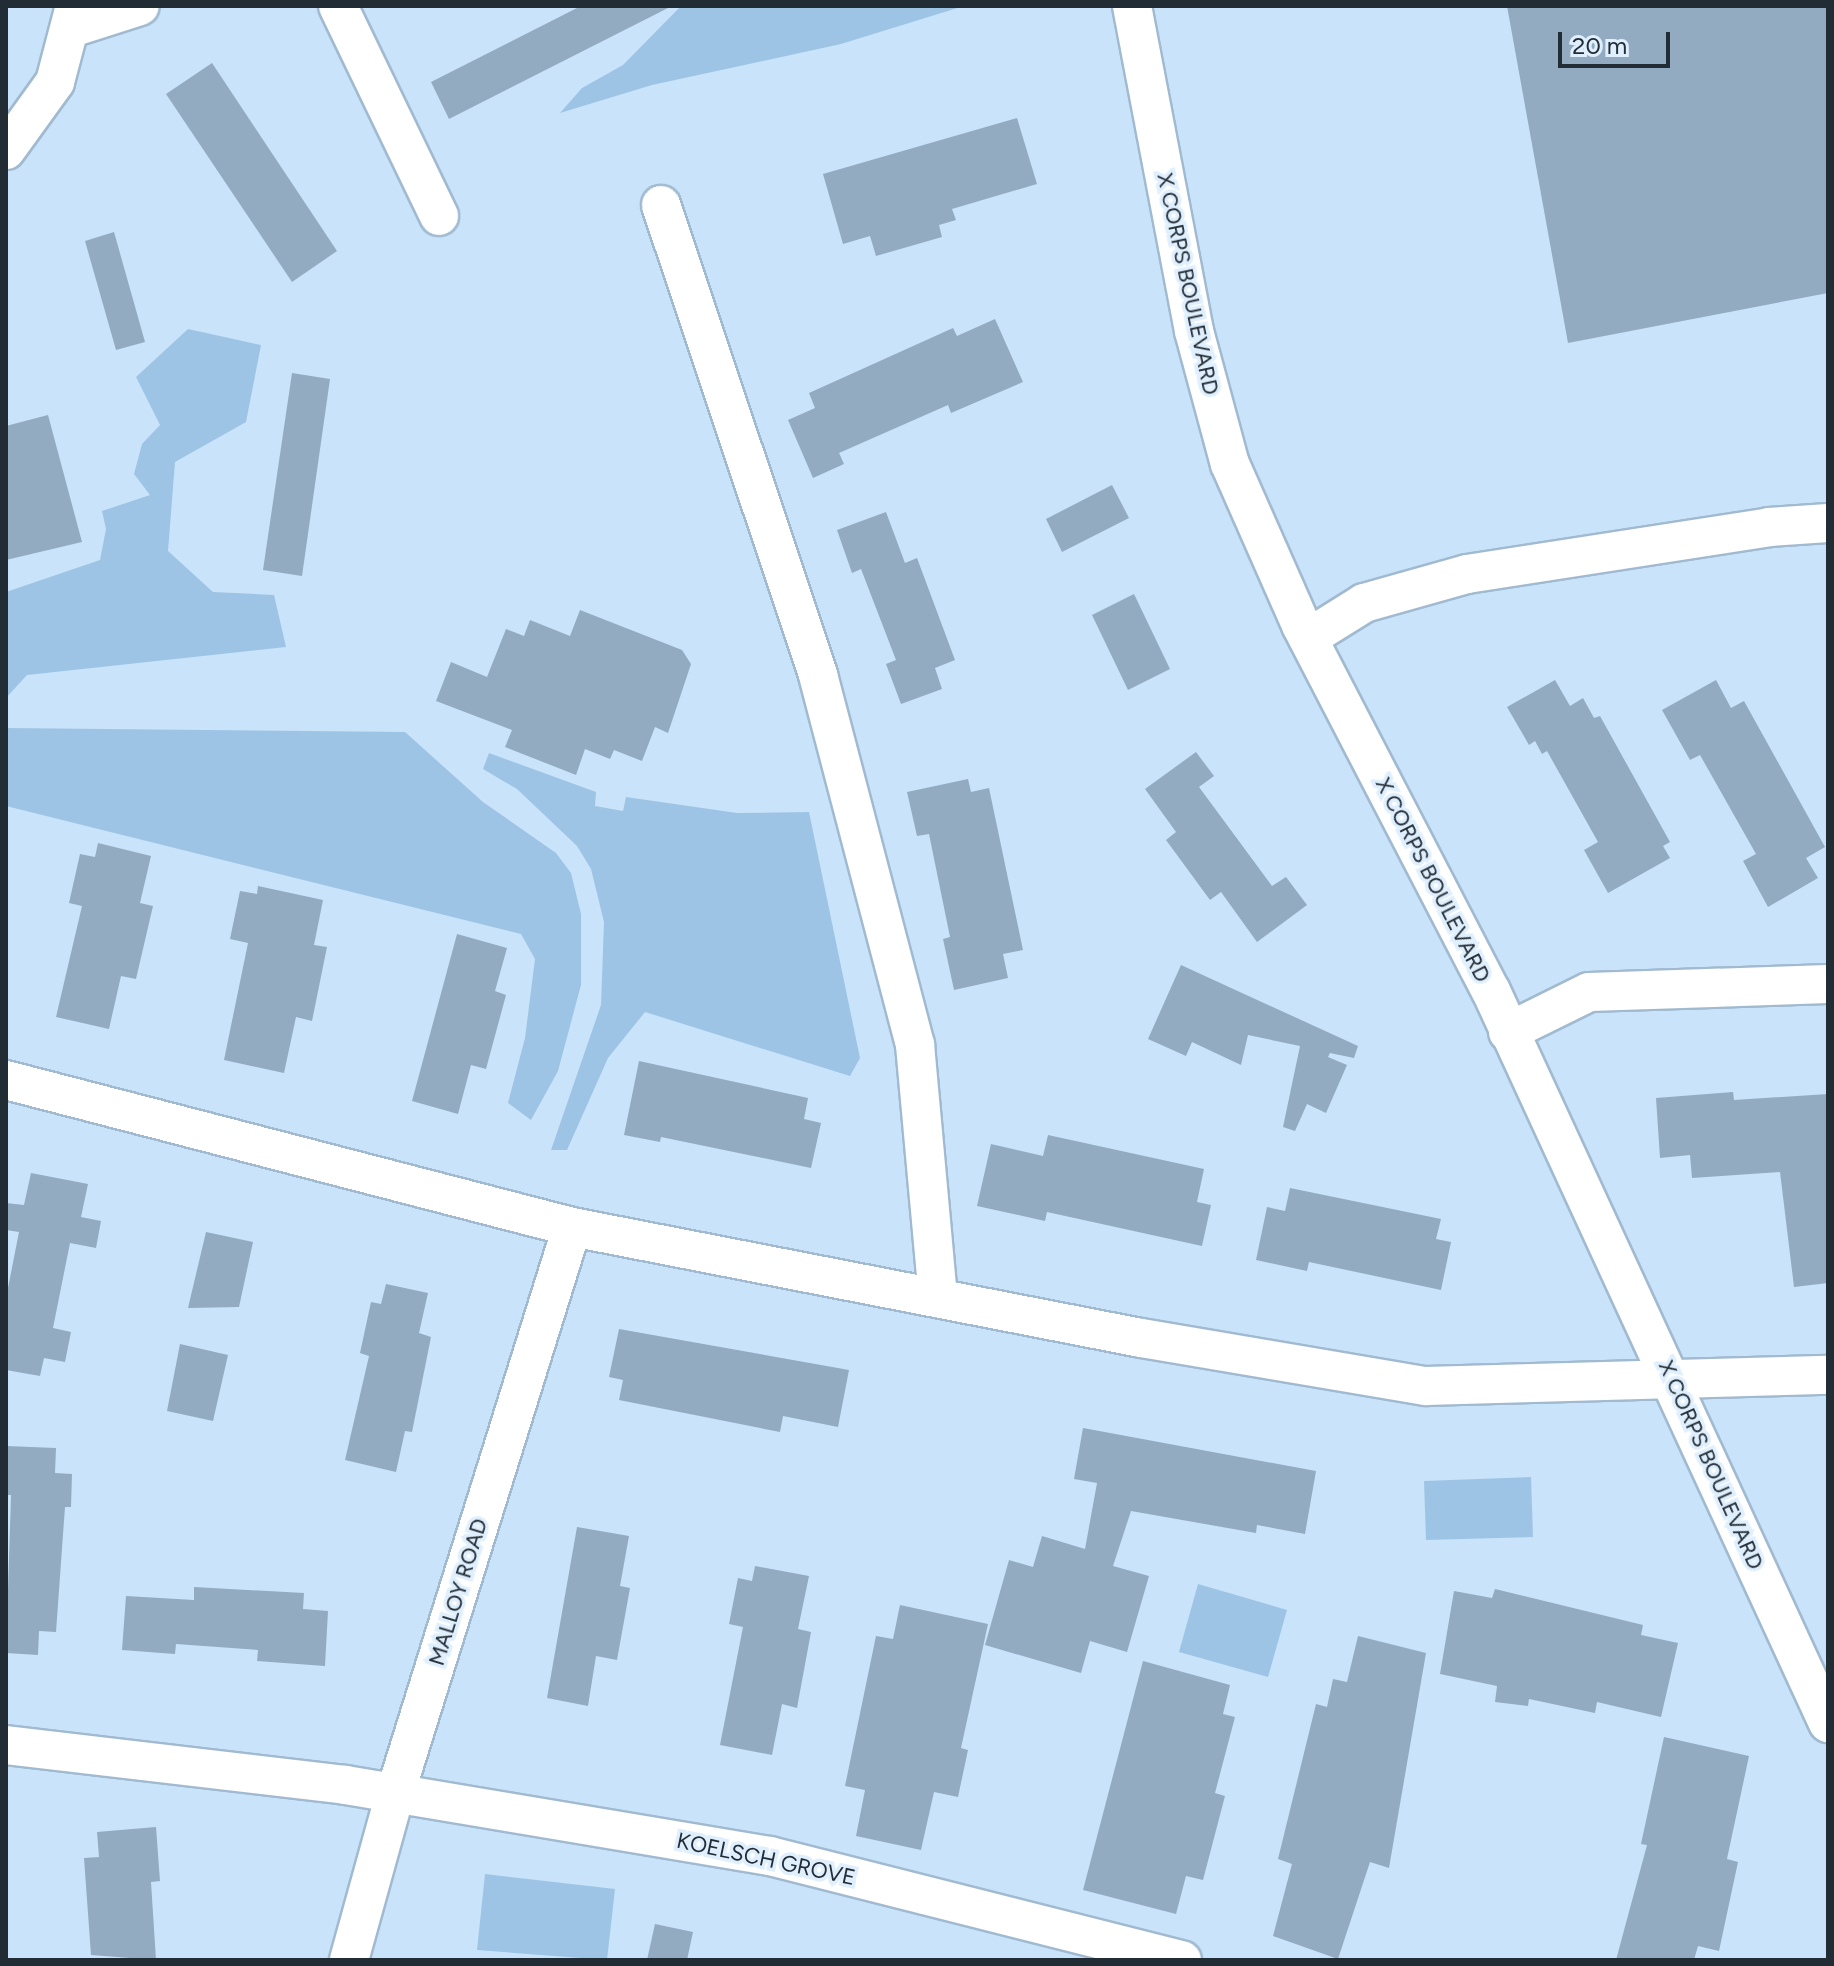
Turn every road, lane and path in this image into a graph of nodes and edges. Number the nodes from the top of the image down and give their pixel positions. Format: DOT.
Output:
graph roads {
  1 [pos="140,6"];
  2 [pos="338,6"];
  3 [pos="1132,6"];
  4 [pos="73,17"];
  5 [pos="6,150"];
  6 [pos="661,205"];
  7 [pos="439,216"];
  8 [pos="1828,523"];
  9 [pos="1308,638"];
  10 [pos="1828,984"];
  11 [pos="1508,1032"];
  12 [pos="6,1080"];
  13 [pos="572,1227"];
  14 [pos="938,1298"];
  15 [pos="1828,1375"];
  16 [pos="1674,1382"];
  17 [pos="1828,1723"];
  18 [pos="6,1745"];
  19 [pos="395,1794"];
  20 [pos="349,1960"];
  21 [pos="1182,1960"];
  1 -- 4 [label="street"];
  2 -- 7 [label="street"];
  3 -- 9 [label="street, X CORPS BOULEVARD"];
  4 -- 5 [label="street"];
  6 -- 14 [label="street"];
  8 -- 9 [label="street"];
  9 -- 11 [label="street, X CORPS BOULEVARD"];
  10 -- 11 [label="street"];
  11 -- 16 [label="street, X CORPS BOULEVARD"];
  12 -- 13 [label="street"];
  13 -- 14 [label="street"];
  13 -- 19 [label="street, MALLOY ROAD"];
  14 -- 16 [label="street"];
  15 -- 16 [label="street"];
  16 -- 17 [label="street, X CORPS BOULEVARD"];
  18 -- 19 [label="street, KOELSCH GROVE"];
  19 -- 20 [label="street, MALLOY ROAD"];
  19 -- 21 [label="street, KOELSCH GROVE"];
}
